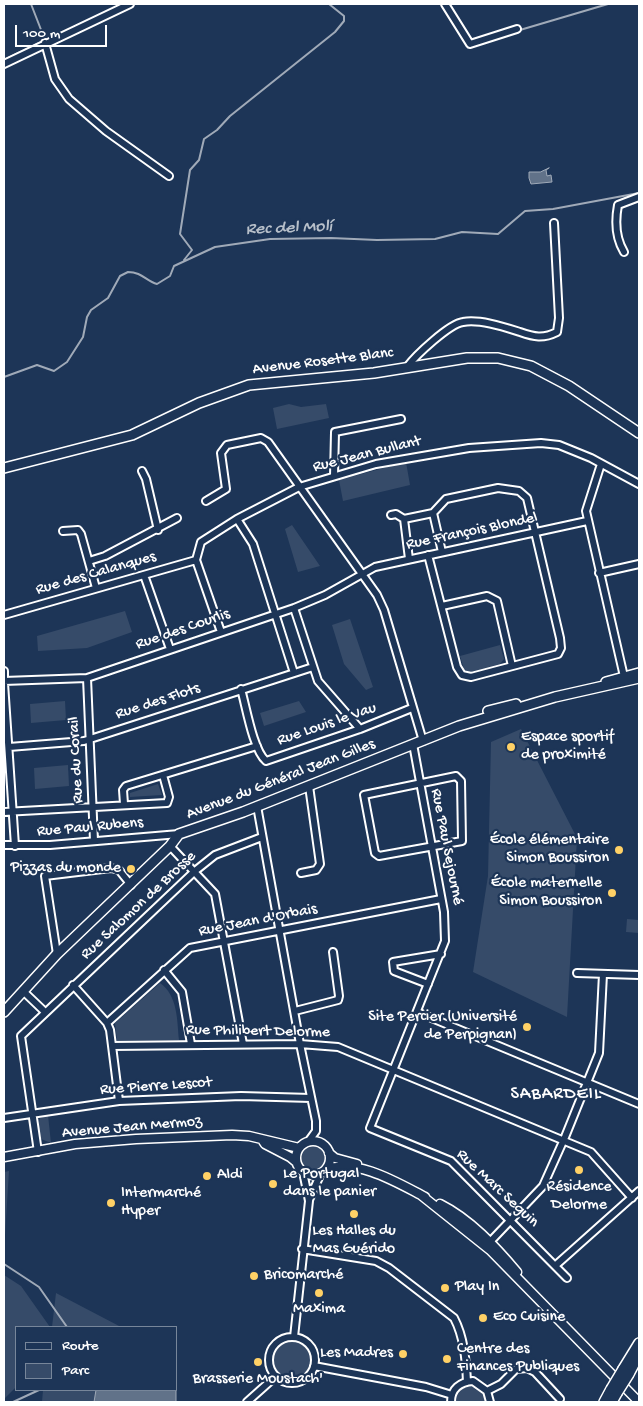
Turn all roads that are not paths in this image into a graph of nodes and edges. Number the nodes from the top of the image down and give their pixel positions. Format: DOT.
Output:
graph roads {
  1 [pos="130,4"];
  2 [pos="445,4"];
  3 [pos="517,30"];
  4 [pos="45,43"];
  5 [pos="4,64"];
  6 [pos="169,176"];
  7 [pos="639,197"];
  8 [pos="554,223"];
  9 [pos="624,252"];
  10 [pos="407,367"];
  11 [pos="401,419"];
  12 [pos="639,433"];
  13 [pos="601,464"];
  14 [pos="4,468"];
  15 [pos="142,471"];
  16 [pos="334,476"];
  17 [pos="639,484"];
  18 [pos="299,488"];
  19 [pos="206,501"];
  20 [pos="433,513"];
  21 [pos="391,515"];
  22 [pos="177,518"];
  23 [pos="404,518"];
  24 [pos="237,519"];
  25 [pos="587,521"];
  26 [pos="158,530"];
  27 [pos="63,531"];
  28 [pos="536,532"];
  29 [pos="442,552"];
  30 [pos="428,555"];
  31 [pos="409,559"];
  32 [pos="196,560"];
  33 [pos="89,562"];
  34 [pos="639,564"];
  35 [pos="363,574"];
  36 [pos="599,574"];
  37 [pos="144,575"];
  38 [pos="96,588"];
  39 [pos="442,606"];
  40 [pos="294,608"];
  41 [pos="275,614"];
  42 [pos="4,615"];
  43 [pos="222,632"];
  44 [pos="170,649"];
  45 [pos="512,666"];
  46 [pos="313,667"];
  47 [pos="4,671"];
  48 [pos="639,673"];
  49 [pos="294,674"];
  50 [pos="87,678"];
  51 [pos="639,678"];
  52 [pos="624,679"];
  53 [pos="4,681"];
  54 [pos="241,689"];
  55 [pos="412,708"];
  56 [pos="360,729"];
  57 [pos="90,739"];
  58 [pos="423,740"];
  59 [pos="413,744"];
  60 [pos="257,746"];
  61 [pos="9,747"];
  62 [pos="163,775"];
  63 [pos="420,784"];
  64 [pos="308,786"];
  65 [pos="124,804"];
  66 [pos="93,806"];
  67 [pos="257,806"];
  68 [pos="13,811"];
  69 [pos="4,812"];
  70 [pos="179,834"];
  71 [pos="262,837"];
  72 [pos="94,841"];
  73 [pos="4,845"];
  74 [pos="15,846"];
  75 [pos="170,846"];
  76 [pos="432,846"];
  77 [pos="195,871"];
  78 [pos="301,873"];
  79 [pos="45,876"];
  80 [pos="37,877"];
  81 [pos="131,885"];
  82 [pos="442,899"];
  83 [pos="280,931"];
  84 [pos="224,943"];
  85 [pos="333,952"];
  86 [pos="57,954"];
  87 [pos="441,954"];
  88 [pos="164,970"];
  89 [pos="577,973"];
  90 [pos="603,974"];
  91 [pos="639,975"];
  92 [pos="428,984"];
  93 [pos="73,986"];
  94 [pos="23,991"];
  95 [pos="295,1011"];
  96 [pos="4,1012"];
  97 [pos="45,1012"];
  98 [pos="417,1012"];
  99 [pos="107,1023"];
  100 [pos="191,1044"];
  101 [pos="243,1044"];
  102 [pos="300,1044"];
  103 [pos="112,1046"];
  104 [pos="392,1070"];
  105 [pos="588,1083"];
  106 [pos="311,1098"];
  107 [pos="119,1101"];
  108 [pos="639,1104"];
  109 [pos="32,1114"];
  110 [pos="4,1118"];
  111 [pos="564,1140"];
  112 [pos="263,1141"];
  113 [pos="308,1142"];
  114 [pos="299,1148"];
  115 [pos="38,1152"];
  116 [pos="329,1153"];
  117 [pos="4,1157"];
  118 [pos="296,1162"];
  119 [pos="323,1171"];
  120 [pos="303,1172"];
  121 [pos="386,1177"];
  122 [pos="639,1191"];
  123 [pos="421,1195"];
  124 [pos="632,1198"];
  125 [pos="309,1201"];
  126 [pos="510,1219"];
  127 [pos="490,1244"];
  128 [pos="302,1249"];
  129 [pos="556,1265"];
  130 [pos="567,1278"];
  131 [pos="294,1337"];
  132 [pos="639,1343"];
  133 [pos="639,1355"];
  134 [pos="314,1366"];
  135 [pos="626,1371"];
  136 [pos="276,1376"];
  137 [pos="467,1382"];
  138 [pos="487,1391"];
  139 [pos="614,1391"];
  140 [pos="452,1395"];
  141 [pos="560,1399"];
  142 [pos="246,1402"];
  143 [pos="451,1402"];
  144 [pos="490,1402"];
  145 [pos="604,1402"];
  146 [pos="612,1402"];
  147 [pos="639,1402"];
  1 -- 4 [label="street"];
  2 -- 3 [label="street"];
  4 -- 5 [label="street"];
  4 -- 6 [label="street"];
  7 -- 9 [label="street"];
  8 -- 10 [label="street"];
  10 -- 12 [label="main road, Avenue Rosette Blanc"];
  10 -- 14 [label="main road, Avenue Rosette Blanc"];
  11 -- 16 [label="street"];
  13 -- 16 [label="street, Rue Jean Bullant"];
  13 -- 17 [label="street, Rue Jean Bullant"];
  13 -- 25 [label="street"];
  15 -- 26 [label="street"];
  16 -- 18 [label="street, Rue Jean Bullant"];
  18 -- 19 [label="street"];
  18 -- 24 [label="street, Rue Jean Bullant"];
  18 -- 35 [label="street"];
  20 -- 23 [label="street"];
  20 -- 28 [label="street"];
  20 -- 29 [label="street"];
  21 -- 23 [label="street"];
  22 -- 26 [label="street"];
  23 -- 31 [label="street"];
  24 -- 32 [label="street, Rue Jean Bullant"];
  24 -- 41 [label="street"];
  25 -- 28 [label="street, Rue François Blondel"];
  25 -- 36 [label="street"];
  26 -- 33 [label="street"];
  27 -- 33 [label="street"];
  28 -- 29 [label="street, Rue François Blondel"];
  28 -- 45 [label="street"];
  29 -- 30 [label="street, Rue François Blondel"];
  30 -- 31 [label="street, Rue François Blondel"];
  30 -- 39 [label="street"];
  31 -- 35 [label="street, Rue François Blondel"];
  32 -- 37 [label="street, Rue des Calanques"];
  32 -- 43 [label="street"];
  33 -- 38 [label="street"];
  34 -- 36 [label="street"];
  35 -- 40 [label="street, Rue des Courlis"];
  35 -- 55 [label="street"];
  36 -- 52 [label="street"];
  37 -- 38 [label="street, Rue des Calanques"];
  37 -- 44 [label="street"];
  38 -- 42 [label="street, Rue des Calanques"];
  39 -- 45 [label="street"];
  39 -- 45 [label="street"];
  40 -- 41 [label="street, Rue des Courlis"];
  40 -- 46 [label="street"];
  41 -- 43 [label="street, Rue des Courlis"];
  41 -- 49 [label="street"];
  43 -- 44 [label="street, Rue des Courlis"];
  44 -- 50 [label="street, Rue des Courlis"];
  46 -- 49 [label="street, Rue des Flots"];
  46 -- 56 [label="street"];
  47 -- 53 [label="street"];
  48 -- 52 [label="main road, Avenue du Général Jean Gilles"];
  49 -- 54 [label="street, Rue des Flots"];
  50 -- 53 [label="street, Rue des Courlis"];
  50 -- 57 [label="street, Rue du Corail"];
  51 -- 52 [label="main road, Avenue du Général Jean Gilles"];
  52 -- 58 [label="main road, Avenue du Général Jean Gilles"];
  53 -- 61 [label="street"];
  54 -- 57 [label="street, Rue des Flots"];
  54 -- 60 [label="street, Rue Louis le Vau"];
  55 -- 56 [label="street, Rue Louis le Vau"];
  55 -- 58 [label="street"];
  56 -- 60 [label="street, Rue Louis le Vau"];
  57 -- 61 [label="street, Rue des Flots"];
  57 -- 66 [label="street, Rue du Corail"];
  58 -- 59 [label="main road, Avenue du Général Jean Gilles"];
  59 -- 63 [label="street, Rue Paul Sejourné"];
  59 -- 64 [label="main road, Avenue du Général Jean Gilles"];
  60 -- 62 [label="street"];
  61 -- 68 [label="street"];
  62 -- 65 [label="street"];
  62 -- 65 [label="street"];
  63 -- 76 [label="street, Rue Paul Sejourné"];
  63 -- 76 [label="street"];
  63 -- 76 [label="street"];
  64 -- 67 [label="main road, Avenue du Général Jean Gilles"];
  64 -- 78 [label="street"];
  65 -- 66 [label="street"];
  66 -- 68 [label="street"];
  66 -- 72 [label="street, Rue du Corail"];
  67 -- 70 [label="main road, Avenue du Général Jean Gilles"];
  67 -- 71 [label="street"];
  68 -- 69 [label="street"];
  68 -- 74 [label="street"];
  70 -- 72 [label="street, Rue Paul Rubens"];
  70 -- 75 [label="main road, Avenue du Général Jean Gilles"];
  71 -- 77 [label="street, Rue Salomon de Brosse"];
  71 -- 83 [label="street"];
  72 -- 74 [label="street, Rue Paul Rubens"];
  73 -- 74 [label="street, Rue Paul Rubens"];
  75 -- 77 [label="street"];
  75 -- 81 [label="main road, Avenue du Général Jean Gilles"];
  76 -- 82 [label="street, Rue Paul Sejourné"];
  77 -- 84 [label="street"];
  77 -- 93 [label="street, Rue Salomon de Brosse"];
  79 -- 80 [label="street"];
  79 -- 81 [label="street"];
  79 -- 86 [label="street"];
  81 -- 86 [label="main road, Avenue du Général Jean Gilles"];
  82 -- 83 [label="street, Rue Jean d'Orbais"];
  82 -- 87 [label="street, Rue Paul Sejourné"];
  83 -- 84 [label="street, Rue Jean d'Orbais"];
  83 -- 95 [label="street"];
  84 -- 88 [label="street, Rue Jean d'Orbais"];
  84 -- 101 [label="street"];
  85 -- 95 [label="street"];
  86 -- 94 [label="main road, Avenue du Général Jean Gilles"];
  87 -- 92 [label="street, Rue Paul Sejourné"];
  87 -- 92 [label="street"];
  88 -- 99 [label="street, Rue Jean d'Orbais"];
  88 -- 100 [label="street"];
  89 -- 90 [label="street"];
  90 -- 91 [label="street"];
  90 -- 105 [label="street"];
  92 -- 98 [label="street, Rue Paul Sejourné"];
  93 -- 97 [label="street, Rue Salomon de Brosse"];
  93 -- 99 [label="street"];
  94 -- 96 [label="main road, Avenue du Général Jean Gilles"];
  94 -- 97 [label="street"];
  95 -- 102 [label="street"];
  97 -- 109 [label="street, Rue Salomon de Brosse"];
  98 -- 104 [label="street, Rue Paul Sejourné"];
  98 -- 105 [label="street"];
  99 -- 103 [label="street"];
  100 -- 101 [label="street, Rue Philibert Delorme"];
  100 -- 103 [label="street, Rue Philibert Delorme"];
  101 -- 102 [label="street, Rue Philibert Delorme"];
  102 -- 104 [label="street, Rue Philibert Delorme"];
  102 -- 106 [label="street"];
  103 -- 107 [label="street"];
  104 -- 111 [label="street, Rue Philibert Delorme"];
  104 -- 126 [label="street, Rue Marc Seguin"];
  105 -- 108 [label="street"];
  105 -- 111 [label="street"];
  106 -- 107 [label="street, Rue Pierre Lescot"];
  106 -- 113 [label="street"];
  107 -- 109 [label="street, Rue Pierre Lescot"];
  109 -- 110 [label="street, Rue Pierre Lescot"];
  109 -- 115 [label="street, Rue Salomon de Brosse"];
  111 -- 124 [label="street, Rue Philibert Delorme"];
  111 -- 126 [label="street"];
  112 -- 114 [label="street, Avenue Jean Mermoz"];
  112 -- 115 [label="street, Avenue Jean Mermoz"];
  112 -- 118 [label="street, Avenue Jean Mermoz"];
  113 -- 114 [label="street"];
  113 -- 116 [label="street"];
  114 -- 118 [label="street"];
  115 -- 117 [label="street, Avenue Jean Mermoz"];
  116 -- 119 [label="street"];
  116 -- 121 [label="street"];
  118 -- 120 [label="street"];
  119 -- 120 [label="street"];
  119 -- 121 [label="street"];
  119 -- 125 [label="street"];
  120 -- 125 [label="street"];
  121 -- 123 [label="street"];
  122 -- 124 [label="street"];
  123 -- 127 [label="street"];
  123 -- 127 [label="street"];
  124 -- 129 [label="street"];
  125 -- 128 [label="street"];
  126 -- 127 [label="street"];
  126 -- 129 [label="street, Rue Marc Seguin"];
  127 -- 147 [label="street"];
  128 -- 131 [label="street"];
  128 -- 137 [label="street"];
  129 -- 130 [label="street, Rue Marc Seguin"];
  131 -- 134 [label="street"];
  131 -- 136 [label="street"];
  132 -- 135 [label="main road"];
  133 -- 135 [label="main road"];
  134 -- 136 [label="street"];
  134 -- 140 [label="street"];
  135 -- 139 [label="main road, bridge"];
  136 -- 142 [label="street"];
  137 -- 138 [label="street"];
  137 -- 140 [label="street"];
  138 -- 141 [label="street"];
  138 -- 144 [label="street"];
  139 -- 145 [label="main road"];
  139 -- 146 [label="main road"];
  140 -- 143 [label="street"];
}
